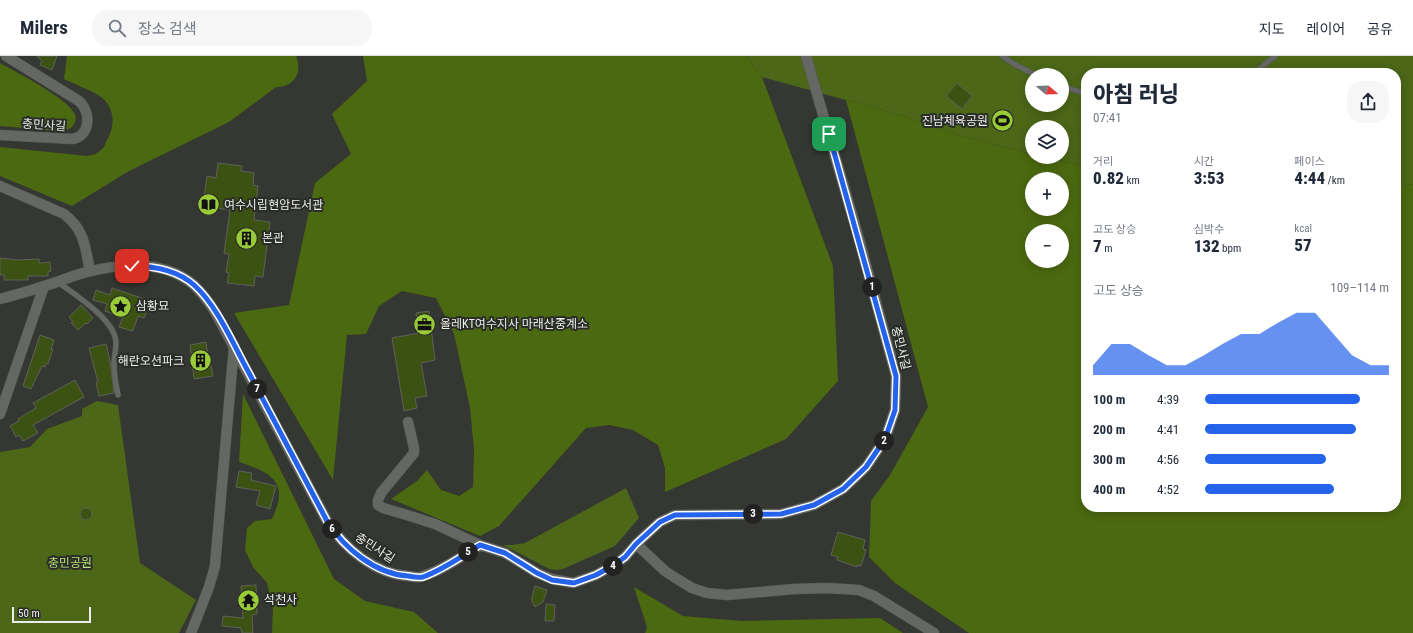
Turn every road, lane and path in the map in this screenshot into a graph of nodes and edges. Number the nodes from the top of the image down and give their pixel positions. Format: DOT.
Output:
graph roads {
  1 [pos="6,56"];
  2 [pos="806,56"];
  3 [pos="1002,56"];
  4 [pos="1275,56"];
  5 [pos="1260,68"];
  6 [pos="1025,70"];
  7 [pos="1069,88"];
  8 [pos="1081,92"];
  9 [pos="0,135"];
  10 [pos="0,186"];
  11 [pos="90,271"];
  12 [pos="58,282"];
  13 [pos="44,286"];
  14 [pos="0,299"];
  15 [pos="234,346"];
  16 [pos="118,395"];
  17 [pos="2,403"];
  18 [pos="0,414"];
  19 [pos="408,422"];
  20 [pos="636,544"];
  21 [pos="480,545"];
  22 [pos="191,633"];
  23 [pos="934,633"];
  1 -- 9 [label="street, 충민사길"];
  2 -- 20 [label="street, 충민사길"];
  3 -- 6 [label="lane"];
  4 -- 5 [label="lane"];
  7 -- 8 [label="lane"];
  10 -- 11 [label="street"];
  11 -- 12 [label="street, 충민사길"];
  11 -- 15 [label="street, 충민사길"];
  12 -- 13 [label="street, 충민사길"];
  12 -- 16 [label="lane"];
  13 -- 14 [label="street, 충민사길"];
  13 -- 17 [label="street"];
  15 -- 21 [label="street, 충민사길"];
  15 -- 22 [label="street"];
  17 -- 18 [label="street"];
  19 -- 21 [label="street"];
  20 -- 21 [label="street, 충민사길"];
  20 -- 23 [label="street"];
}
